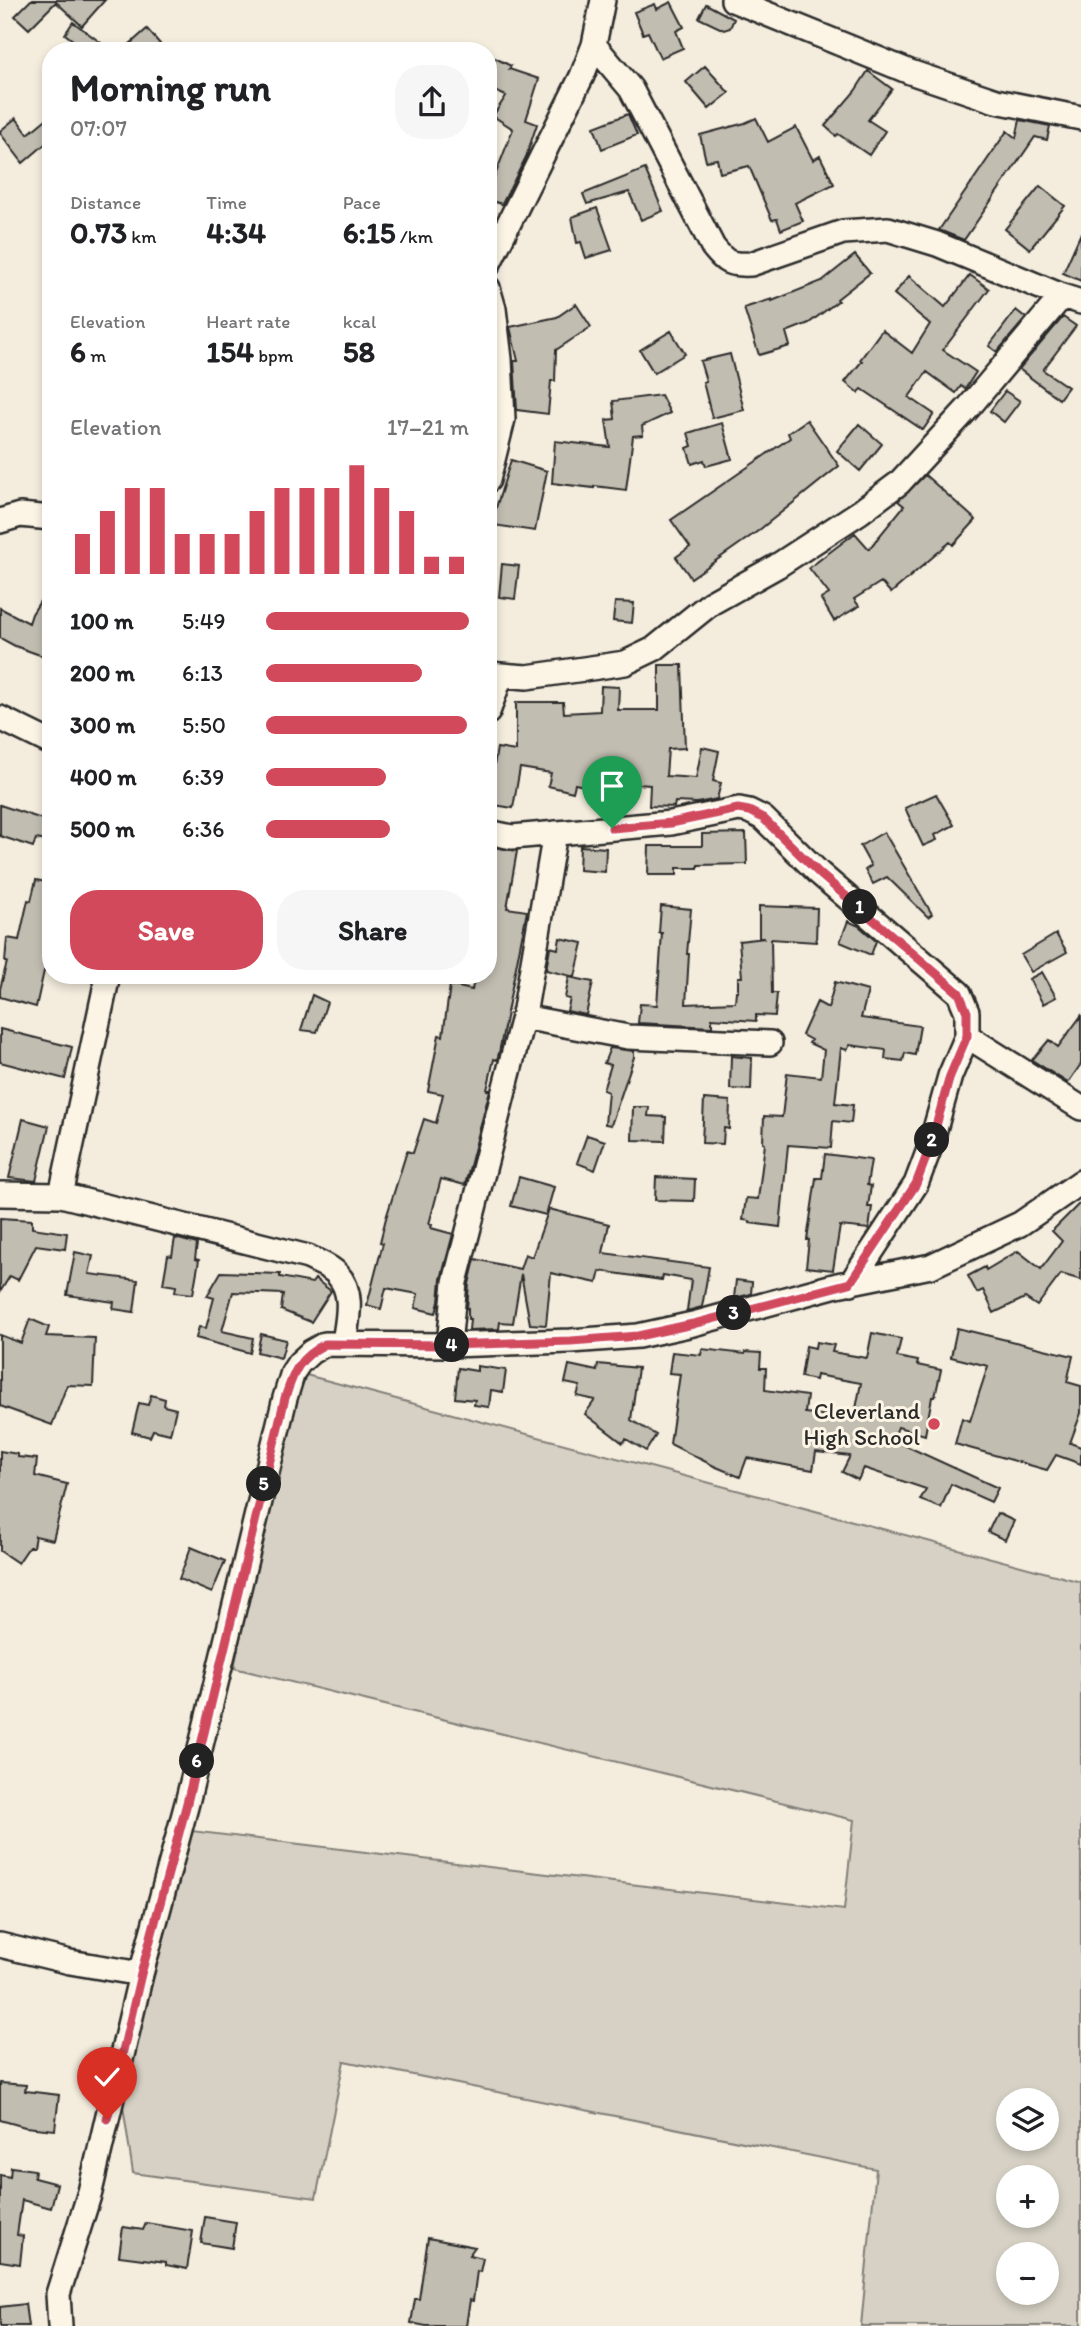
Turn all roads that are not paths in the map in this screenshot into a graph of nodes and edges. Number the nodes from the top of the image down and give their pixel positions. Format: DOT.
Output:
graph roads {
  1 [pos="603,0"];
  2 [pos="733,0"];
  3 [pos="594,46"];
  4 [pos="1081,118"];
  5 [pos="497,247"];
  6 [pos="1071,299"];
  7 [pos="497,334"];
  8 [pos="497,443"];
  9 [pos="42,517"];
  10 [pos="0,521"];
  11 [pos="497,674"];
  12 [pos="0,718"];
  13 [pos="42,739"];
  14 [pos="555,833"];
  15 [pos="497,834"];
  16 [pos="106,984"];
  17 [pos="523,1017"];
  18 [pos="967,1036"];
  19 [pos="770,1043"];
  20 [pos="1081,1108"];
  21 [pos="1081,1182"];
  22 [pos="0,1194"];
  23 [pos="61,1195"];
  24 [pos="850,1283"];
  25 [pos="344,1343"];
  26 [pos="449,1345"];
  27 [pos="0,1945"];
  28 [pos="141,1974"];
  29 [pos="60,2326"];
  1 -- 3 [label="street"];
  2 -- 4 [label="street"];
  3 -- 5 [label="street"];
  3 -- 6 [label="street"];
  6 -- 11 [label="street"];
  7 -- 8 [label="street"];
  9 -- 10 [label="street"];
  12 -- 13 [label="street"];
  14 -- 15 [label="street"];
  14 -- 17 [label="street"];
  14 -- 18 [label="street"];
  16 -- 23 [label="street"];
  17 -- 19 [label="street"];
  17 -- 26 [label="street"];
  18 -- 20 [label="street"];
  18 -- 24 [label="street"];
  21 -- 24 [label="street"];
  22 -- 23 [label="street"];
  23 -- 25 [label="street"];
  24 -- 26 [label="street"];
  25 -- 26 [label="street"];
  25 -- 28 [label="street"];
  27 -- 28 [label="street"];
  28 -- 29 [label="street"];
}
